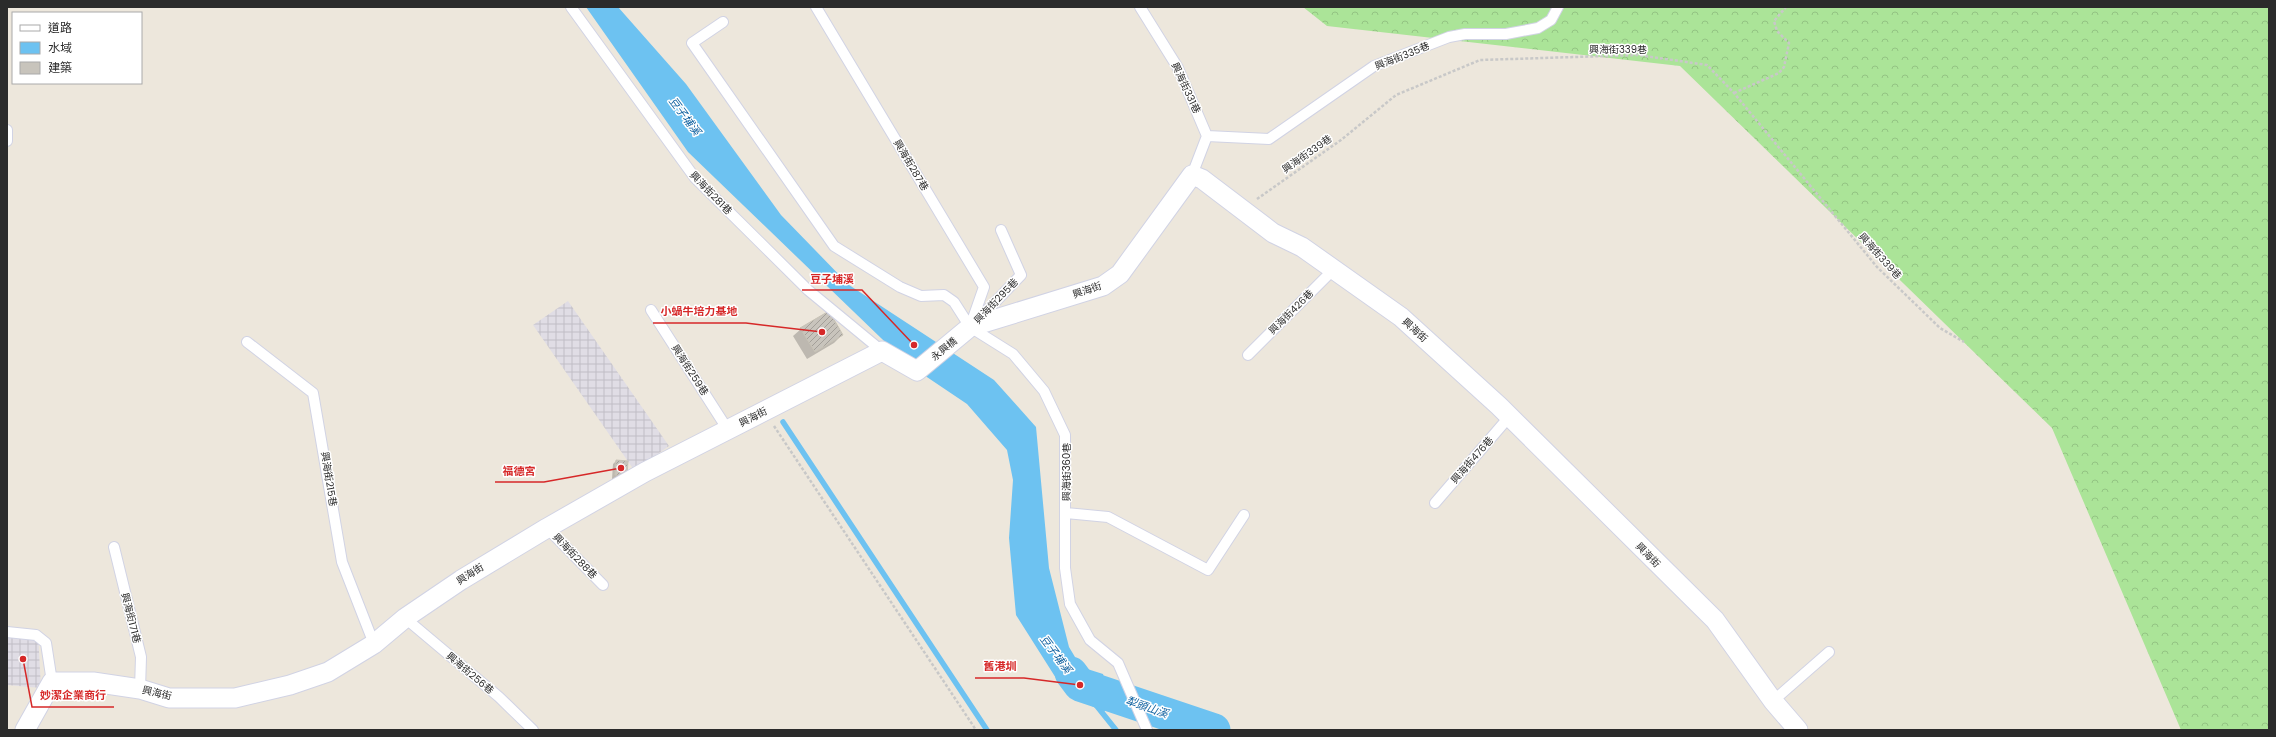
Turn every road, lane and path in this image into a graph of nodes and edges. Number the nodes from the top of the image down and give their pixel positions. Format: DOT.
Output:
graph roads {
  1 [pos="571,7"];
  2 [pos="816,7"];
  3 [pos="1140,7"];
  4 [pos="1558,7"];
  5 [pos="1786,7"];
  6 [pos="723,22"];
  7 [pos="1734,93"];
  8 [pos="7,130"];
  9 [pos="1207,136"];
  10 [pos="7,141"];
  11 [pos="1192,175"];
  12 [pos="1242,209"];
  13 [pos="1001,230"];
  14 [pos="1334,270"];
  15 [pos="651,310"];
  16 [pos="970,327"];
  17 [pos="247,342"];
  18 [pos="1964,342"];
  19 [pos="882,350"];
  20 [pos="1248,355"];
  21 [pos="764,412"];
  22 [pos="1509,417"];
  23 [pos="728,430"];
  24 [pos="1435,503"];
  25 [pos="1066,512"];
  26 [pos="1244,515"];
  27 [pos="547,528"];
  28 [pos="114,547"];
  29 [pos="603,585"];
  30 [pos="405,618"];
  31 [pos="7,632"];
  32 [pos="374,644"];
  33 [pos="1829,652"];
  34 [pos="52,682"];
  35 [pos="140,689"];
  36 [pos="1773,701"];
  37 [pos="1146,729"];
  38 [pos="25,730"];
  39 [pos="533,730"];
  40 [pos="976,730"];
  41 [pos="1798,730"];
  1 -- 19 [label="lane, 興海街281巷"];
  2 -- 16 [label="lane, 興海街287巷"];
  3 -- 9 [label="lane, 興海街331巷"];
  4 -- 9 [label="lane, 興海街335巷"];
  5 -- 7 [label="path"];
  6 -- 16 [label="lane"];
  7 -- 12 [label="path, 興海街339巷"];
  7 -- 18 [label="path, 興海街339巷"];
  8 -- 10 [label="lane"];
  9 -- 11 [label="lane"];
  11 -- 12 [label="street, 興海街"];
  11 -- 16 [label="street, 興海街"];
  12 -- 14 [label="street, 興海街"];
  13 -- 16 [label="lane, 興海街295巷"];
  14 -- 20 [label="lane, 興海街426巷"];
  14 -- 22 [label="street, 興海街"];
  15 -- 23 [label="lane, 興海街259巷"];
  16 -- 19 [label="street, 永興橋"];
  16 -- 25 [label="lane, 興海街360巷"];
  17 -- 32 [label="lane, 興海街215巷"];
  19 -- 21 [label="street, 興海街"];
  21 -- 23 [label="street, 興海街"];
  21 -- 40 [label="path"];
  22 -- 24 [label="lane, 興海街476巷"];
  22 -- 36 [label="street, 興海街"];
  23 -- 27 [label="street, 興海街"];
  25 -- 26 [label="lane, 興海街360巷"];
  25 -- 37 [label="lane, 興海街360巷"];
  27 -- 29 [label="lane, 興海街288巷"];
  27 -- 30 [label="street, 興海街"];
  28 -- 35 [label="lane, 興海街171巷"];
  30 -- 32 [label="street, 興海街"];
  30 -- 39 [label="lane, 興海街256巷"];
  31 -- 34 [label="lane"];
  32 -- 35 [label="street, 興海街"];
  33 -- 36 [label="lane"];
  34 -- 35 [label="street, 興海街"];
  34 -- 38 [label="street"];
  36 -- 41 [label="street, 興海街"];
}
